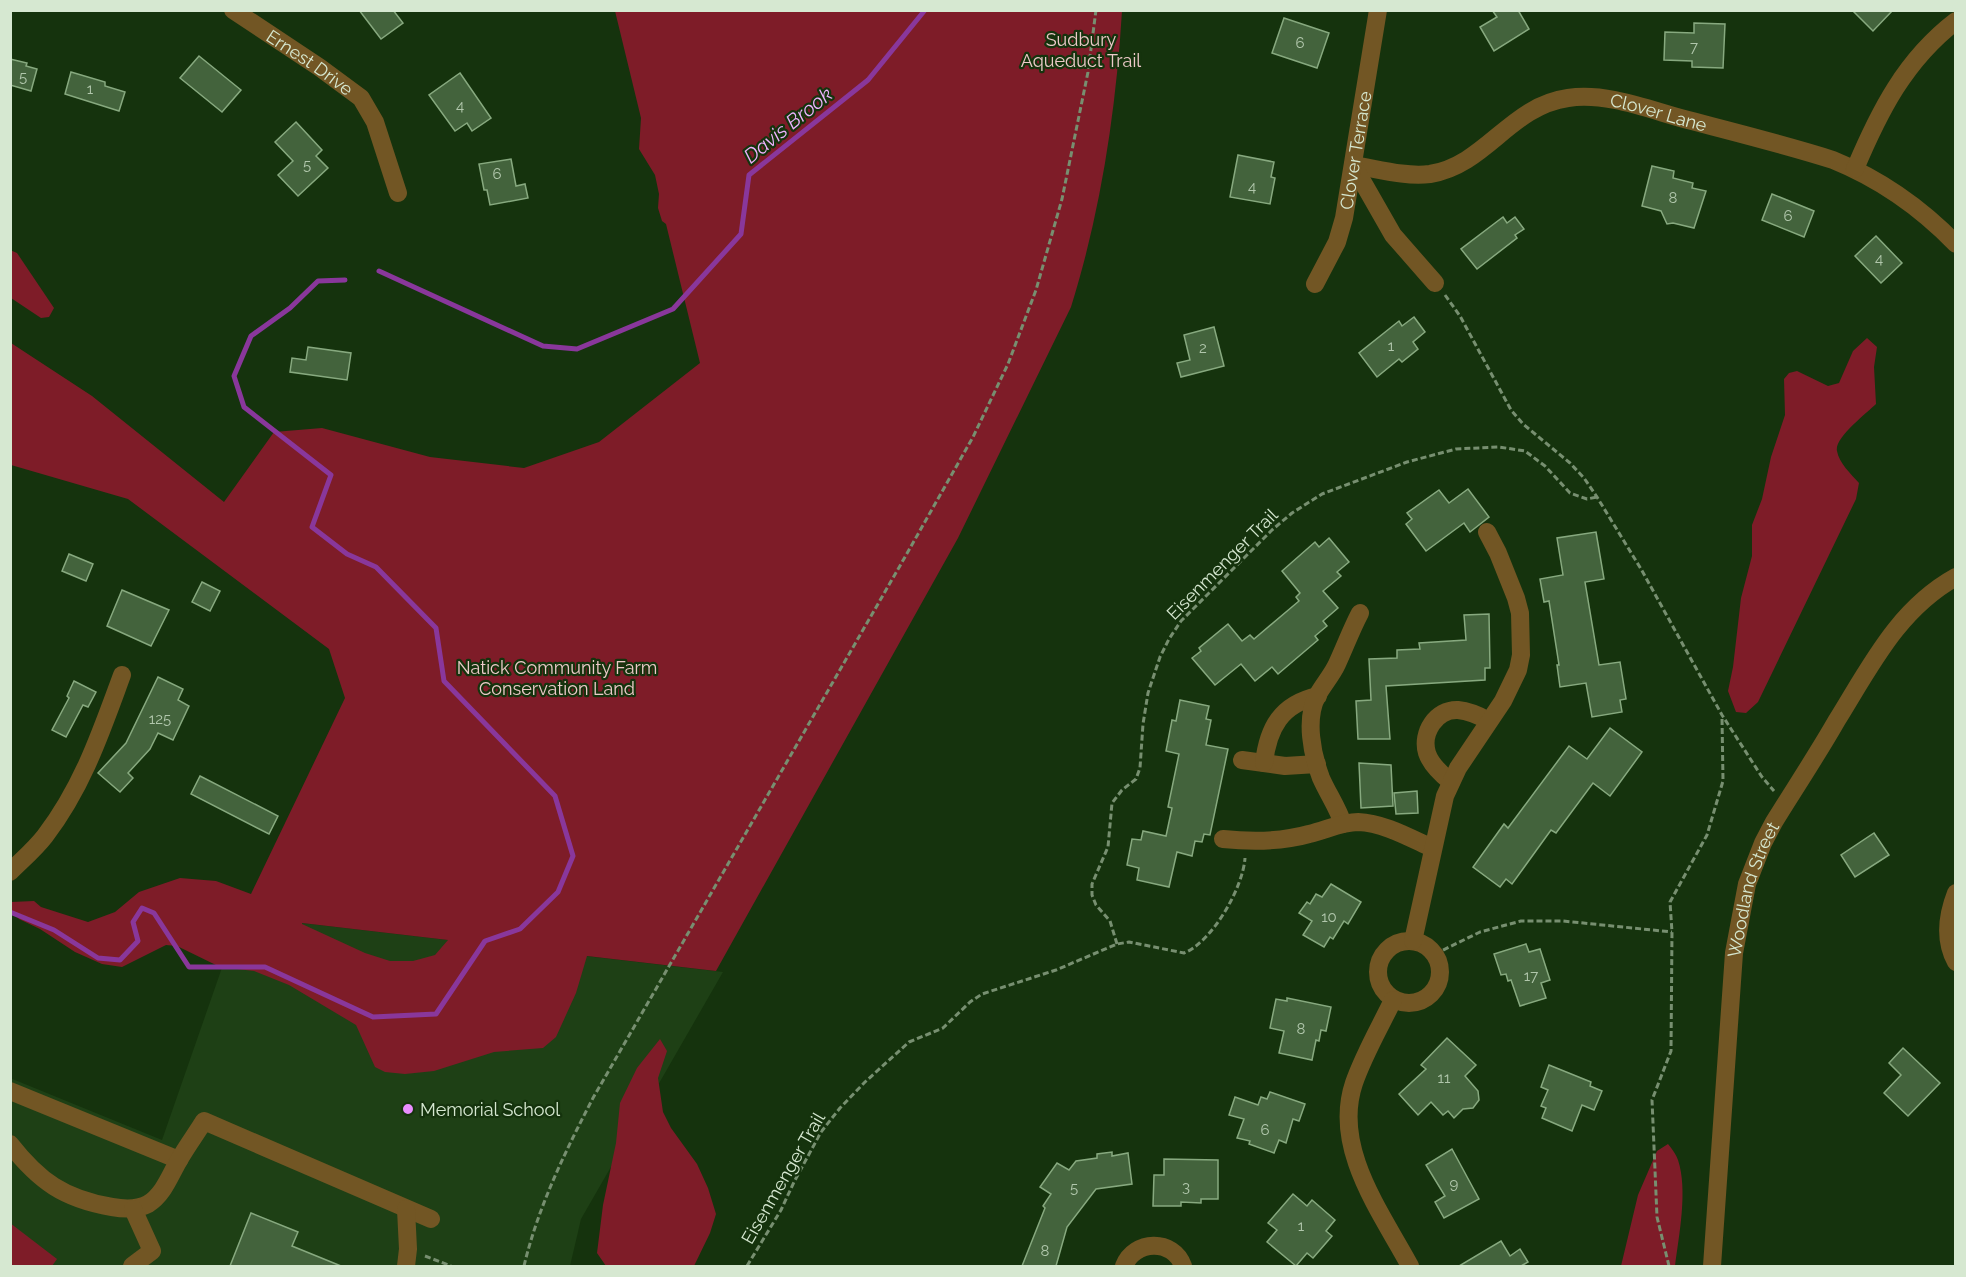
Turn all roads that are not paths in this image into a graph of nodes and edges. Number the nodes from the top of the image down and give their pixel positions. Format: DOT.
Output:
graph roads {
  1 [pos="232,10"];
  2 [pos="1378,10"];
  3 [pos="1956,21"];
  4 [pos="1353,165"];
  5 [pos="1855,169"];
  6 [pos="399,193"];
  7 [pos="1956,244"];
  8 [pos="1435,283"];
  9 [pos="1315,284"];
  10 [pos="1486,532"];
  11 [pos="1956,577"];
  12 [pos="1360,613"];
  13 [pos="122,675"];
  14 [pos="1318,696"];
  15 [pos="1489,721"];
  16 [pos="1242,760"];
  17 [pos="1264,763"];
  18 [pos="1317,764"];
  19 [pos="1451,782"];
  20 [pos="1343,824"];
  21 [pos="1223,839"];
  22 [pos="1432,848"];
  23 [pos="10,872"];
  24 [pos="1956,893"];
  25 [pos="1413,941"];
  26 [pos="1956,962"];
  27 [pos="1394,1000"];
  28 [pos="10,1091"];
  29 [pos="10,1144"];
  30 [pos="179,1160"];
  31 [pos="133,1209"];
  32 [pos="406,1209"];
  33 [pos="431,1219"];
  34 [pos="407,1258"];
  35 [pos="132,1266"];
  36 [pos="1124,1266"];
  37 [pos="1183,1266"];
  38 [pos="1410,1266"];
  39 [pos="1712,1266"];
  1 -- 6 [label="street, Ernest Drive"];
  2 -- 4 [label="street, Clover Terrace"];
  3 -- 5 [label="street"];
  4 -- 5 [label="street, Clover Lane"];
  4 -- 8 [label="street"];
  4 -- 9 [label="street, Clover Terrace"];
  5 -- 7 [label="street, Clover Lane"];
  10 -- 15 [label="street"];
  11 -- 39 [label="street, Woodland Street"];
  12 -- 14 [label="street"];
  13 -- 23 [label="street"];
  14 -- 17 [label="street"];
  14 -- 18 [label="street"];
  15 -- 19 [label="street"];
  15 -- 19 [label="street"];
  16 -- 17 [label="street"];
  17 -- 18 [label="street"];
  18 -- 20 [label="street"];
  19 -- 22 [label="street"];
  20 -- 21 [label="street"];
  20 -- 22 [label="street"];
  22 -- 25 [label="street"];
  24 -- 26 [label="street"];
  25 -- 27 [label="street"];
  25 -- 27 [label="street"];
  27 -- 38 [label="street"];
  28 -- 30 [label="street"];
  29 -- 31 [label="street"];
  30 -- 31 [label="street"];
  30 -- 32 [label="street"];
  31 -- 35 [label="street"];
  32 -- 33 [label="street"];
  32 -- 34 [label="street"];
  36 -- 37 [label="street"];
}
